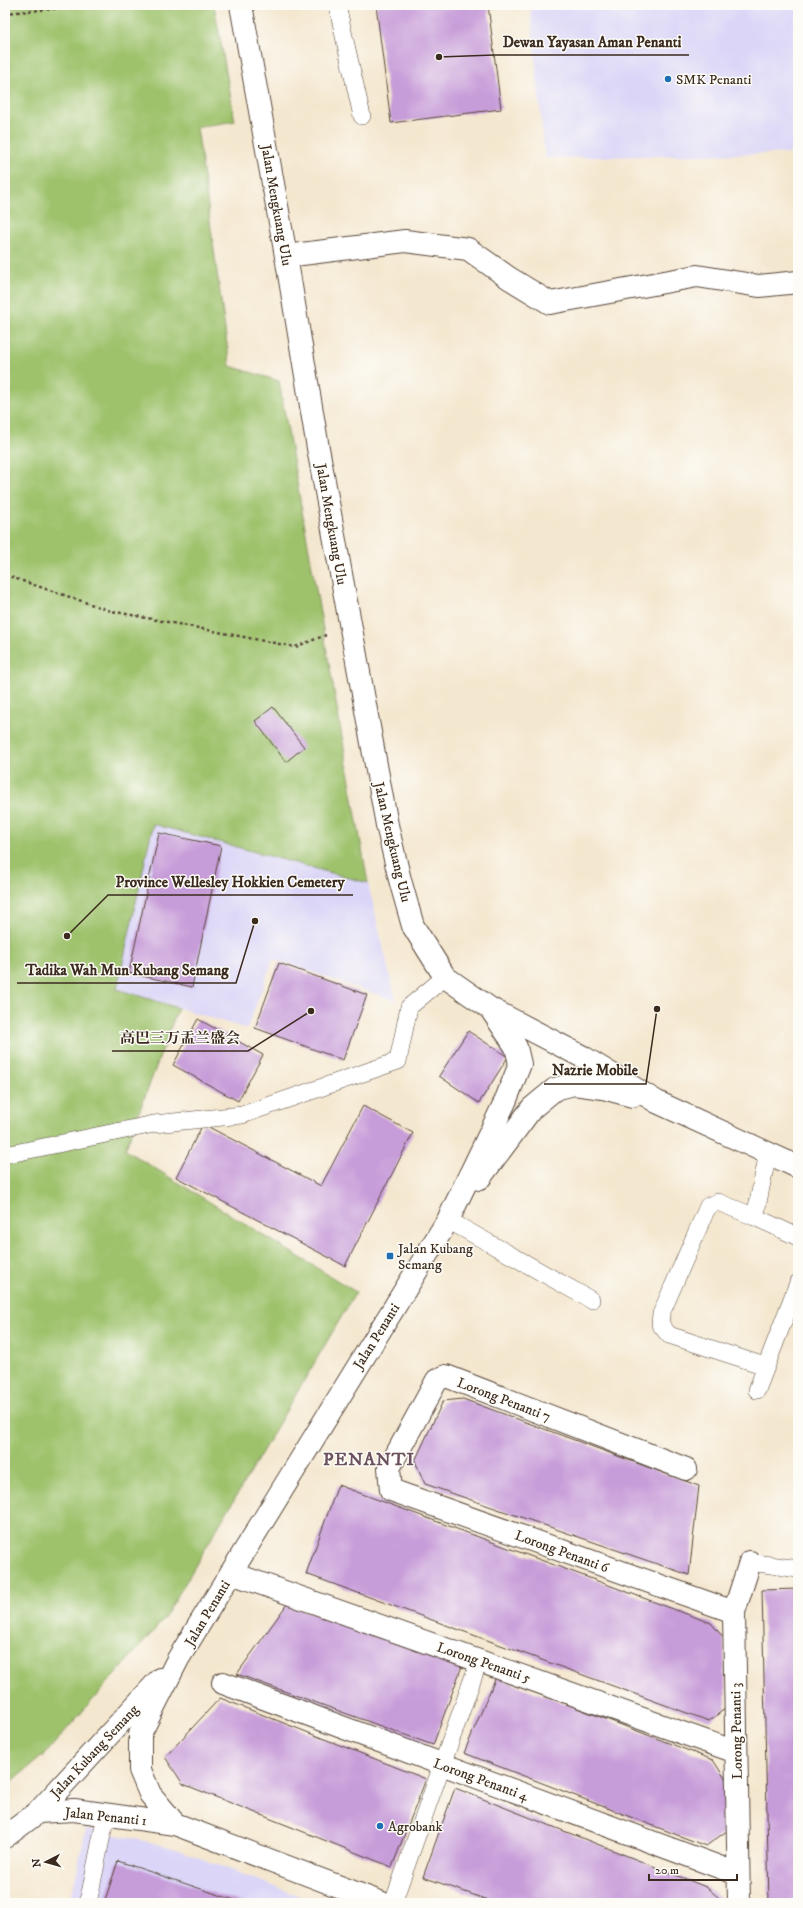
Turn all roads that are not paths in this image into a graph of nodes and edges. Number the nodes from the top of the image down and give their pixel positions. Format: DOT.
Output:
graph roads {
  1 [pos="241,5"];
  2 [pos="337,5"];
  3 [pos="362,116"];
  4 [pos="286,256"];
  5 [pos="798,282"];
  6 [pos="445,977"];
  7 [pos="491,1009"];
  8 [pos="657,1102"];
  9 [pos="768,1154"];
  10 [pos="5,1155"];
  11 [pos="798,1167"];
  12 [pos="755,1217"];
  13 [pos="448,1220"];
  14 [pos="798,1237"];
  15 [pos="798,1283"];
  16 [pos="590,1300"];
  17 [pos="765,1366"];
  18 [pos="757,1390"];
  19 [pos="686,1469"];
  20 [pos="390,1490"];
  21 [pos="750,1562"];
  22 [pos="798,1569"];
  23 [pos="231,1573"];
  24 [pos="734,1612"];
  25 [pos="178,1659"];
  26 [pos="479,1661"];
  27 [pos="223,1683"];
  28 [pos="736,1752"];
  29 [pos="442,1765"];
  30 [pos="38,1812"];
  31 [pos="106,1815"];
  32 [pos="174,1824"];
  33 [pos="5,1837"];
  34 [pos="738,1874"];
  35 [pos="88,1903"];
  36 [pos="382,1903"];
  37 [pos="393,1903"];
  38 [pos="739,1903"];
  1 -- 4 [label="main road, Jalan Mengkuang Ulu"];
  2 -- 3 [label="lane"];
  4 -- 5 [label="main road"];
  4 -- 6 [label="main road, Jalan Mengkuang Ulu"];
  6 -- 7 [label="main road, Jalan Mengkuang Ulu"];
  6 -- 10 [label="lane"];
  7 -- 8 [label="main road"];
  7 -- 13 [label="main road, Jalan Penanti"];
  8 -- 9 [label="main road"];
  8 -- 13 [label="main road, Jalan Penanti"];
  9 -- 11 [label="main road"];
  9 -- 12 [label="lane"];
  12 -- 14 [label="lane"];
  12 -- 17 [label="lane"];
  13 -- 16 [label="lane"];
  13 -- 23 [label="main road, Jalan Penanti"];
  15 -- 17 [label="lane"];
  17 -- 18 [label="lane"];
  19 -- 20 [label="main road, Lorong Penanti 7"];
  20 -- 24 [label="main road, Lorong Penanti 6"];
  21 -- 22 [label="lane"];
  21 -- 24 [label="main road, Lorong Penanti 3"];
  23 -- 25 [label="main road, Jalan Penanti"];
  23 -- 26 [label="main road, Lorong Penanti 5"];
  24 -- 28 [label="main road, Lorong Penanti 3"];
  25 -- 30 [label="main road, Jalan Kubang Semang"];
  25 -- 32 [label="main road, Jalan Penanti"];
  26 -- 28 [label="main road, Lorong Penanti 5"];
  26 -- 29 [label="lane"];
  27 -- 29 [label="main road, Lorong Penanti 4"];
  28 -- 34 [label="main road, Lorong Penanti 3"];
  29 -- 34 [label="main road, Lorong Penanti 4"];
  29 -- 37 [label="lane"];
  30 -- 31 [label="main road, Jalan Penanti 1"];
  30 -- 33 [label="main road, Jalan Kubang Semang"];
  31 -- 32 [label="main road, Jalan Penanti 1"];
  31 -- 35 [label="lane"];
  32 -- 36 [label="main road"];
  34 -- 38 [label="main road, Lorong Penanti 3"];
}
